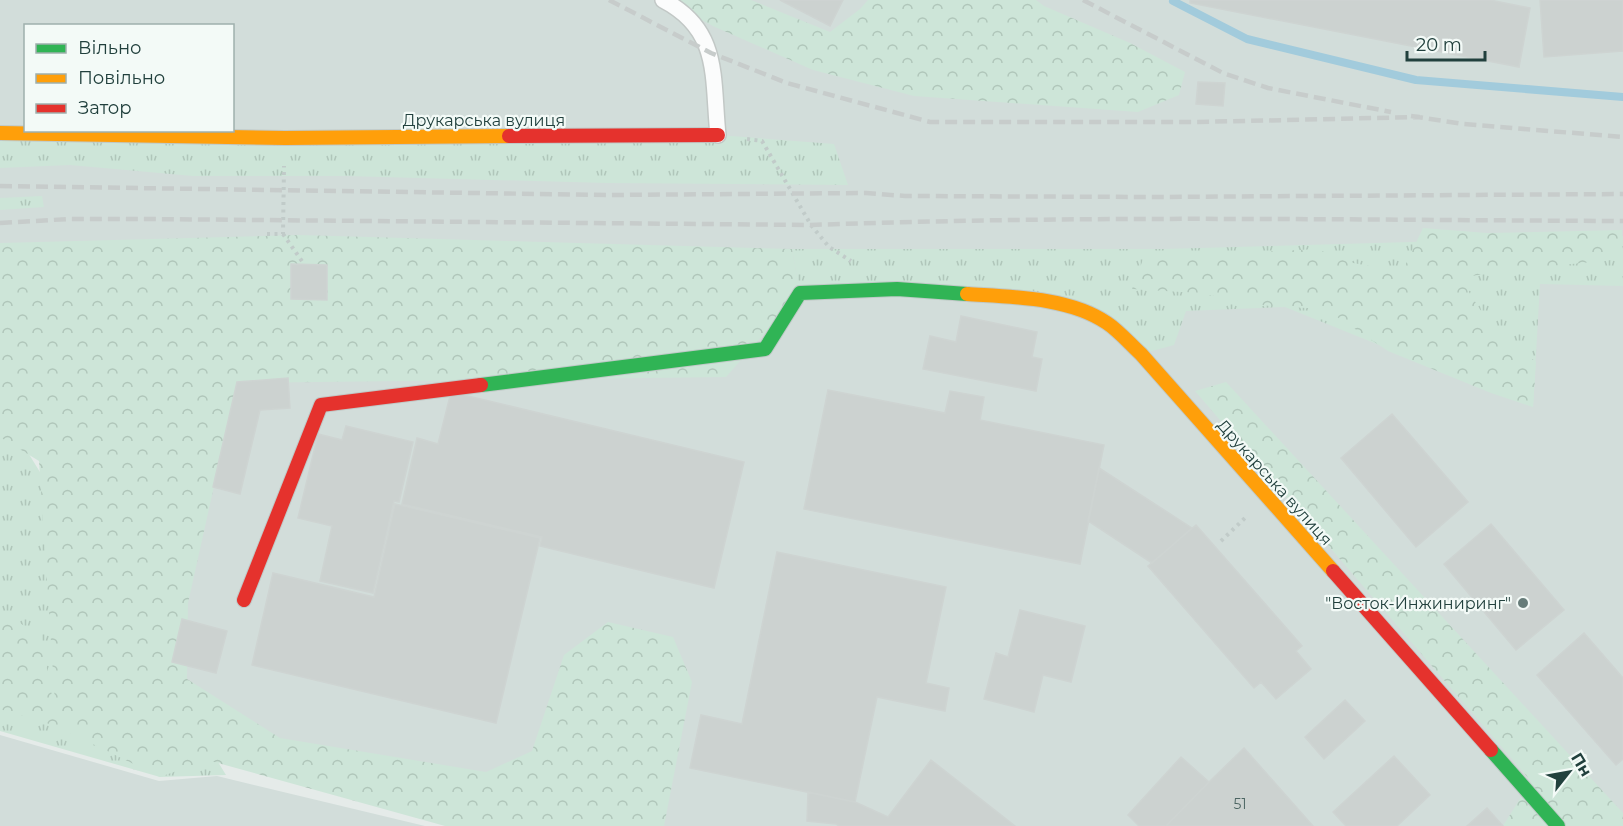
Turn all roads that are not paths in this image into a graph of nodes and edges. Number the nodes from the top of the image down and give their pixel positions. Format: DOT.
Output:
graph roads {
  1 [pos="663,0"];
  2 [pos="0,133"];
  3 [pos="718,135"];
  4 [pos="244,600"];
  5 [pos="1558,826"];
  1 -- 3 [label="lane"];
  2 -- 3 [label="street, Друкарська вулиця"];
  4 -- 5 [label="street, Друкарська вулиця"];
}
